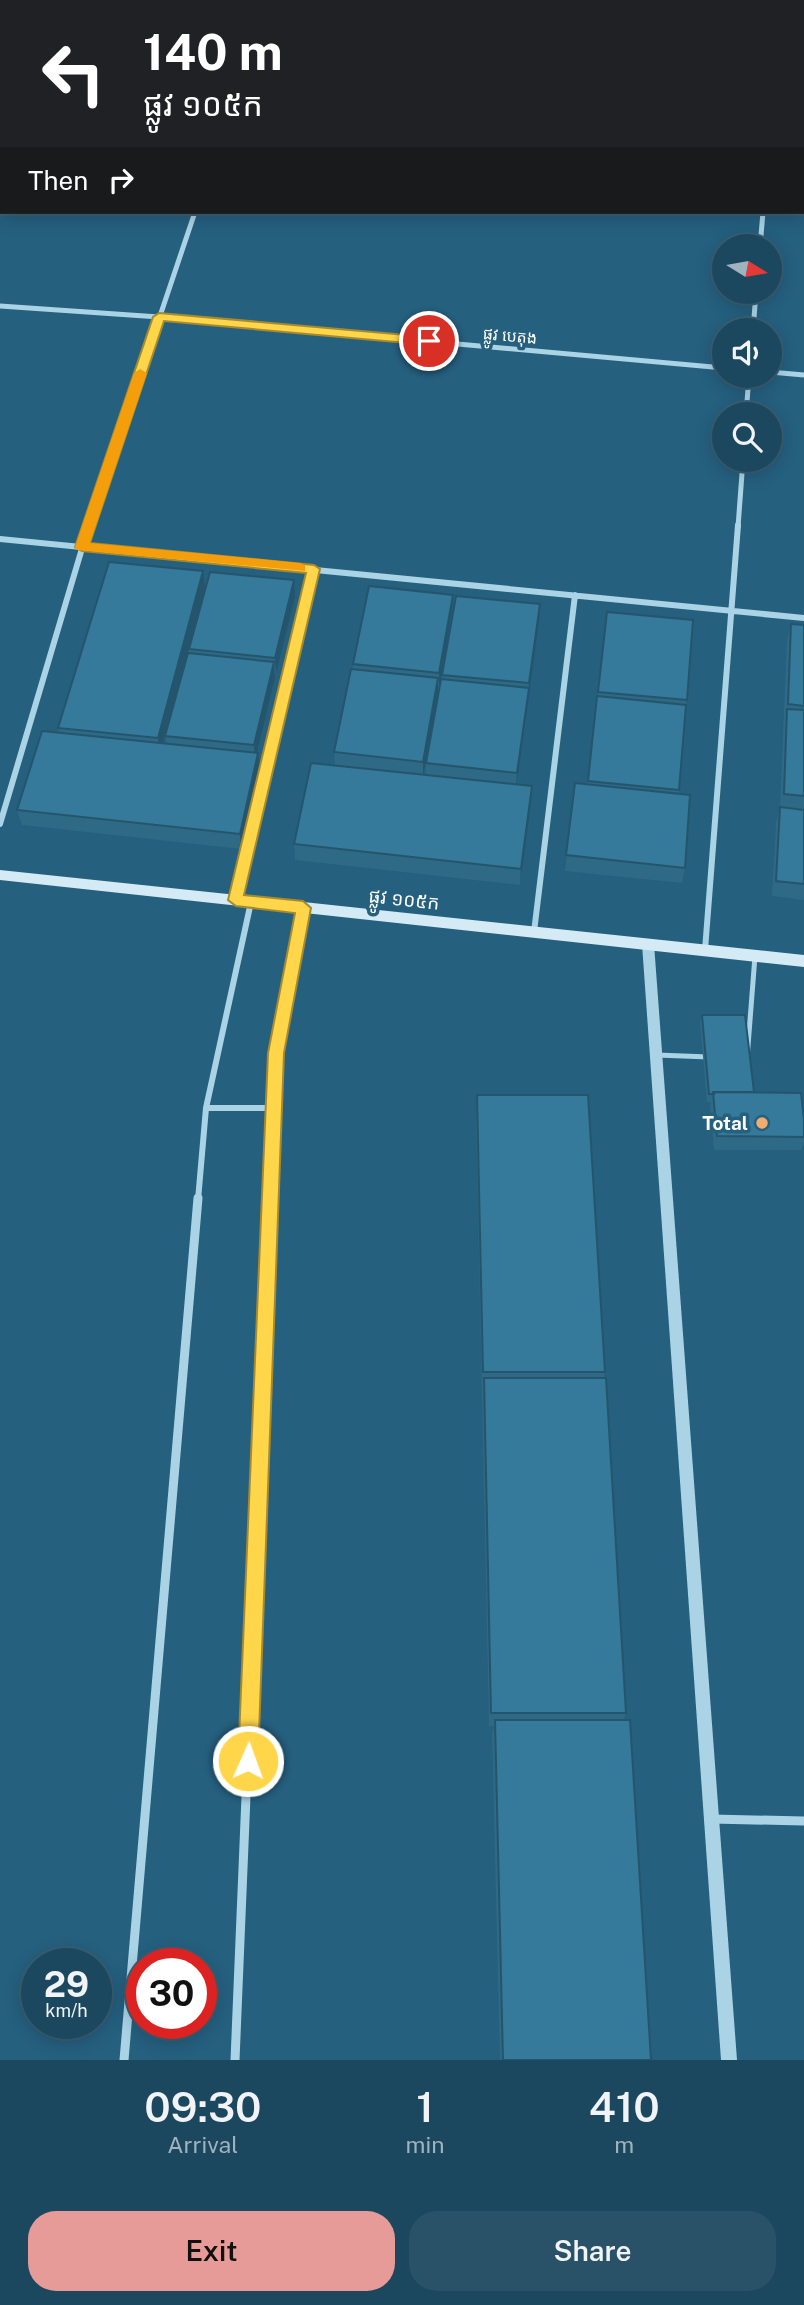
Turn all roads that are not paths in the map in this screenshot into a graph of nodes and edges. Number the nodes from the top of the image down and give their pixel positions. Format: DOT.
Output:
graph roads {
  1 [pos="194,214"];
  2 [pos="763,214"];
  3 [pos="761,234"];
  4 [pos="0,306"];
  5 [pos="159,317"];
  6 [pos="712,367"];
  7 [pos="782,373"];
  8 [pos="804,375"];
  9 [pos="742,472"];
  10 [pos="0,539"];
  11 [pos="82,547"];
  12 [pos="314,569"];
  13 [pos="575,595"];
  14 [pos="731,611"];
  15 [pos="804,618"];
  16 [pos="0,824"];
  17 [pos="0,875"];
  18 [pos="236,900"];
  19 [pos="251,902"];
  20 [pos="303,908"];
  21 [pos="534,932"];
  22 [pos="649,944"];
  23 [pos="705,950"];
  24 [pos="755,956"];
  25 [pos="804,961"];
  26 [pos="656,1055"];
  27 [pos="723,1058"];
  28 [pos="736,1059"];
  29 [pos="206,1108"];
  30 [pos="275,1108"];
  31 [pos="712,1819"];
  32 [pos="804,1821"];
  33 [pos="124,2060"];
  34 [pos="235,2060"];
  35 [pos="729,2060"];
  1 -- 5 [label="street"];
  2 -- 3 [label="street"];
  4 -- 5 [label="street, ផ្លូវ បេតុង"];
  5 -- 6 [label="street, ផ្លូវ បេតុង"];
  5 -- 11 [label="street"];
  7 -- 8 [label="street"];
  9 -- 14 [label="street"];
  10 -- 11 [label="street"];
  11 -- 12 [label="street"];
  11 -- 16 [label="street"];
  12 -- 13 [label="street"];
  12 -- 18 [label="street"];
  13 -- 14 [label="street"];
  13 -- 21 [label="street"];
  14 -- 15 [label="street"];
  14 -- 23 [label="street"];
  17 -- 18 [label="main road, ផ្លូវ ១០៥ក"];
  18 -- 19 [label="main road, ផ្លូវ ១០៥ក"];
  19 -- 20 [label="main road, ផ្លូវ ១០៥ក"];
  19 -- 29 [label="street"];
  20 -- 21 [label="main road, ផ្លូវ ១០៥ក"];
  20 -- 30 [label="street"];
  21 -- 22 [label="main road, ផ្លូវ ១០៥ក"];
  22 -- 23 [label="main road, ផ្លូវ ១០៥ក"];
  22 -- 26 [label="street"];
  23 -- 24 [label="main road, ផ្លូវ ១០៥ក"];
  24 -- 25 [label="main road, ផ្លូវ ១០៥ក"];
  24 -- 28 [label="lane"];
  26 -- 27 [label="lane"];
  26 -- 31 [label="street"];
  29 -- 30 [label="street"];
  29 -- 33 [label="street"];
  30 -- 34 [label="street"];
  31 -- 32 [label="street"];
  31 -- 35 [label="street"];
}
